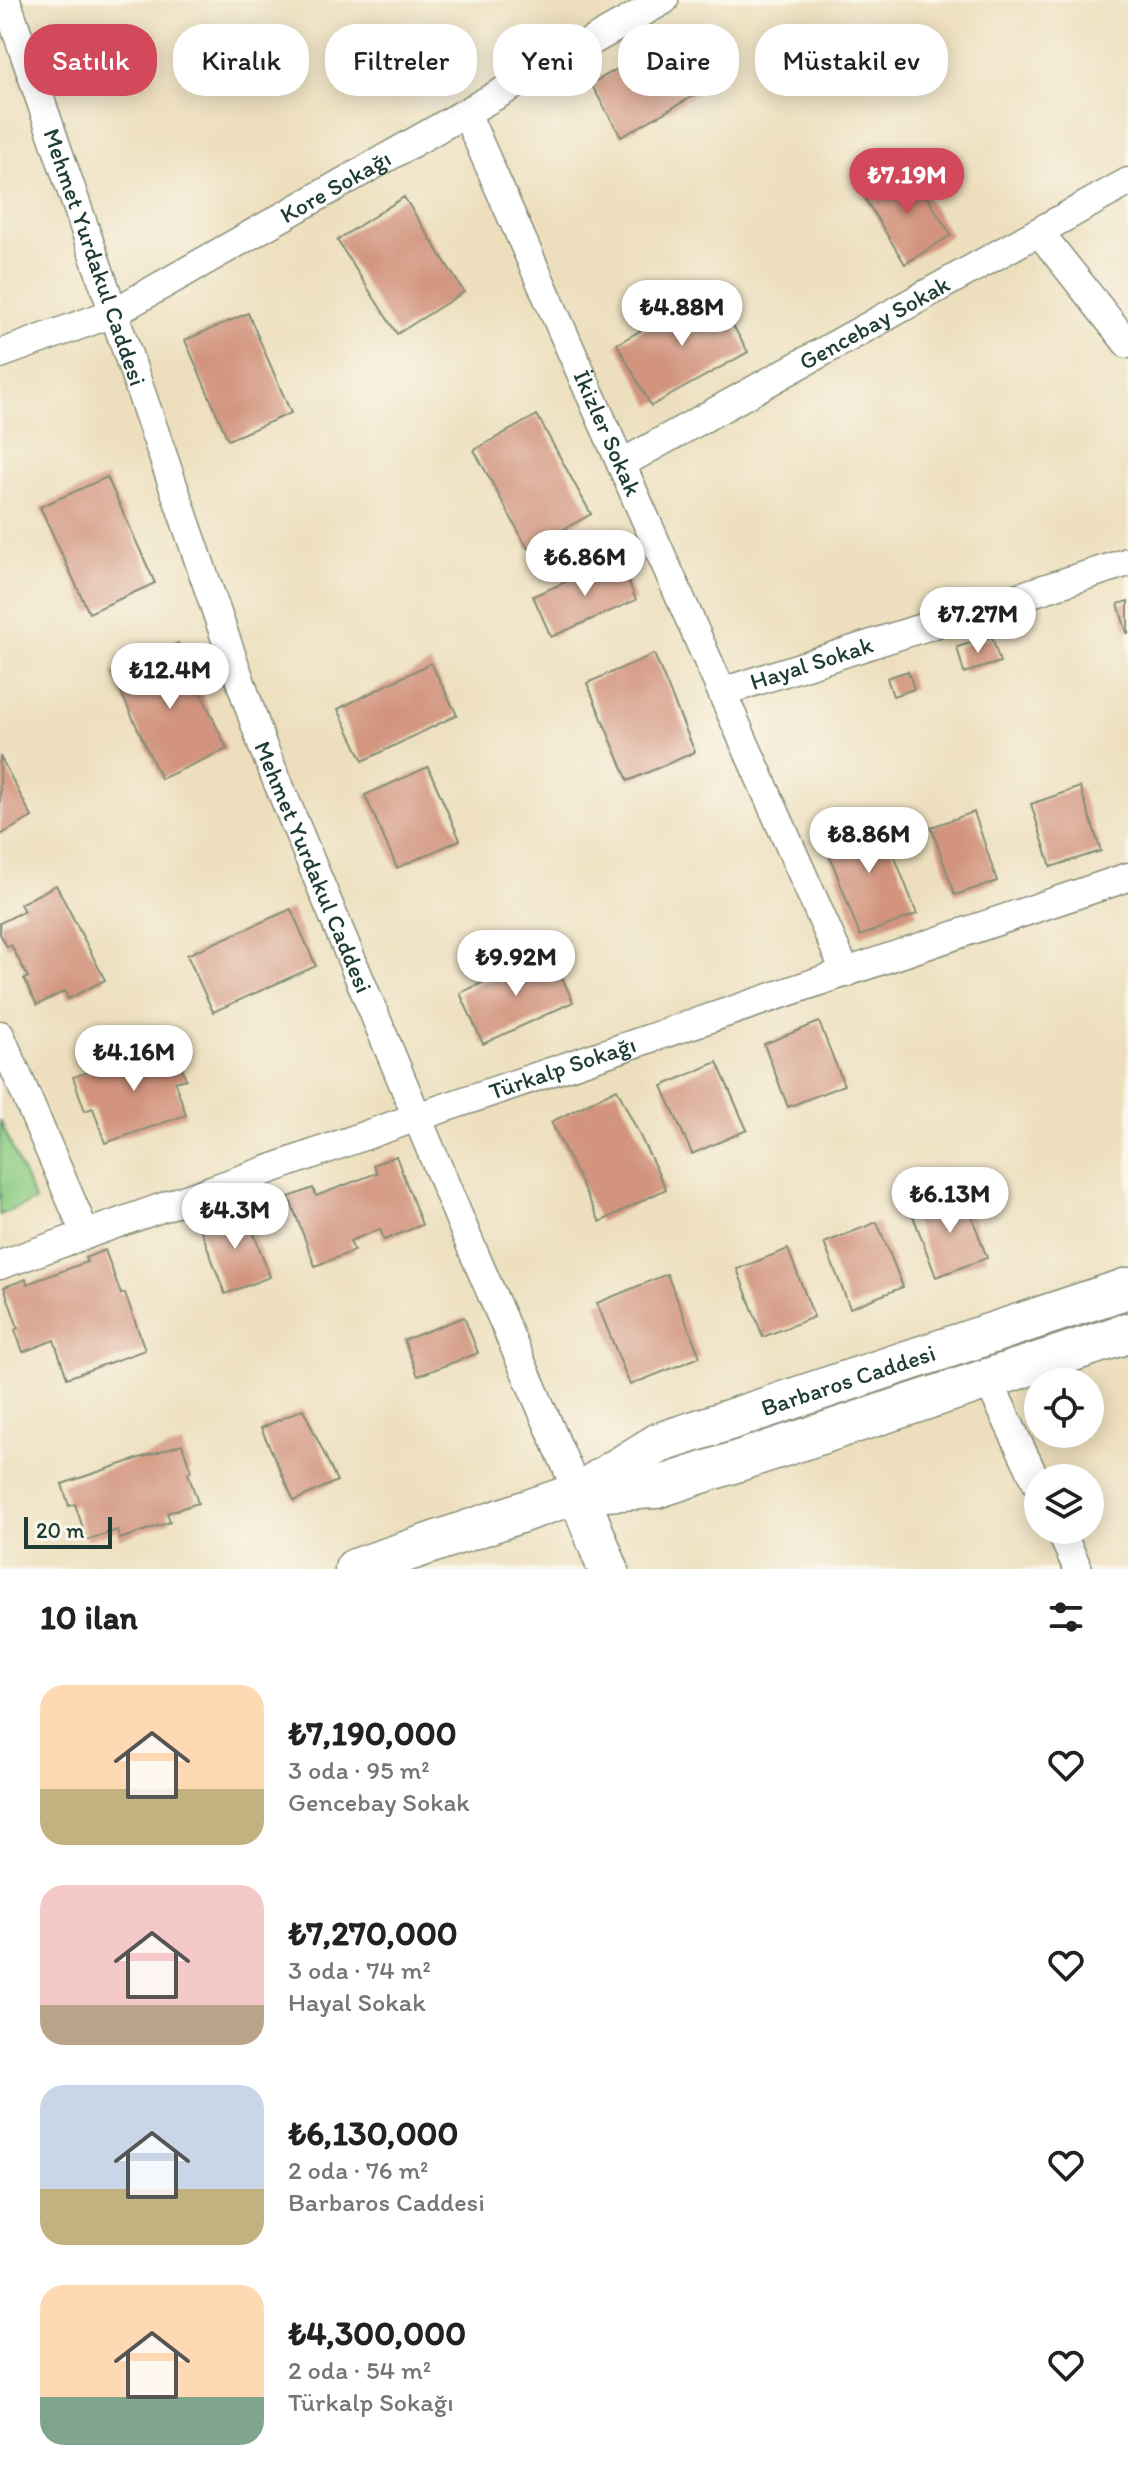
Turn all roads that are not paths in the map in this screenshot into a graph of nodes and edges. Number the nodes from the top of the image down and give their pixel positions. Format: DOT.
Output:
graph roads {
  1 [pos="6,0"];
  2 [pos="664,0"];
  3 [pos="466,113"];
  4 [pos="1128,182"];
  5 [pos="1039,232"];
  6 [pos="113,313"];
  7 [pos="1128,344"];
  8 [pos="0,354"];
  9 [pos="621,464"];
  10 [pos="1128,562"];
  11 [pos="722,692"];
  12 [pos="1128,879"];
  13 [pos="846,973"];
  14 [pos="0,1035"];
  15 [pos="417,1117"];
  16 [pos="86,1235"];
  17 [pos="0,1265"];
  18 [pos="1128,1288"];
  19 [pos="1128,1333"];
  20 [pos="988,1380"];
  21 [pos="1028,1464"];
  22 [pos="578,1493"];
  23 [pos="1066,1544"];
  24 [pos="355,1569"];
  25 [pos="608,1569"];
  26 [pos="1078,1569"];
  1 -- 6 [label="street, Mehmet Yurdakul Caddesi"];
  2 -- 3 [label="street, Kore Sokağı"];
  3 -- 6 [label="street, Kore Sokağı"];
  3 -- 9 [label="street, İkizler Sokak"];
  4 -- 5 [label="street, Gencebay Sokak"];
  5 -- 7 [label="street"];
  5 -- 9 [label="street, Gencebay Sokak"];
  6 -- 8 [label="street, Kore Sokağı"];
  6 -- 15 [label="street, Mehmet Yurdakul Caddesi"];
  9 -- 11 [label="street, İkizler Sokak"];
  10 -- 11 [label="street, Hayal Sokak"];
  11 -- 13 [label="street, İkizler Sokak"];
  12 -- 13 [label="street, Türkalp Sokağı"];
  13 -- 15 [label="street, Türkalp Sokağı"];
  14 -- 16 [label="street"];
  15 -- 16 [label="street, Türkalp Sokağı"];
  15 -- 22 [label="street, Mehmet Yurdakul Caddesi"];
  16 -- 17 [label="street, Türkalp Sokağı"];
  18 -- 22 [label="street, Barbaros Caddesi"];
  19 -- 20 [label="street, Barbaros Caddesi"];
  20 -- 21 [label="street"];
  20 -- 22 [label="street, Barbaros Caddesi"];
  22 -- 24 [label="street, Barbaros Caddesi"];
  22 -- 25 [label="street"];
  23 -- 26 [label="street"];
}
